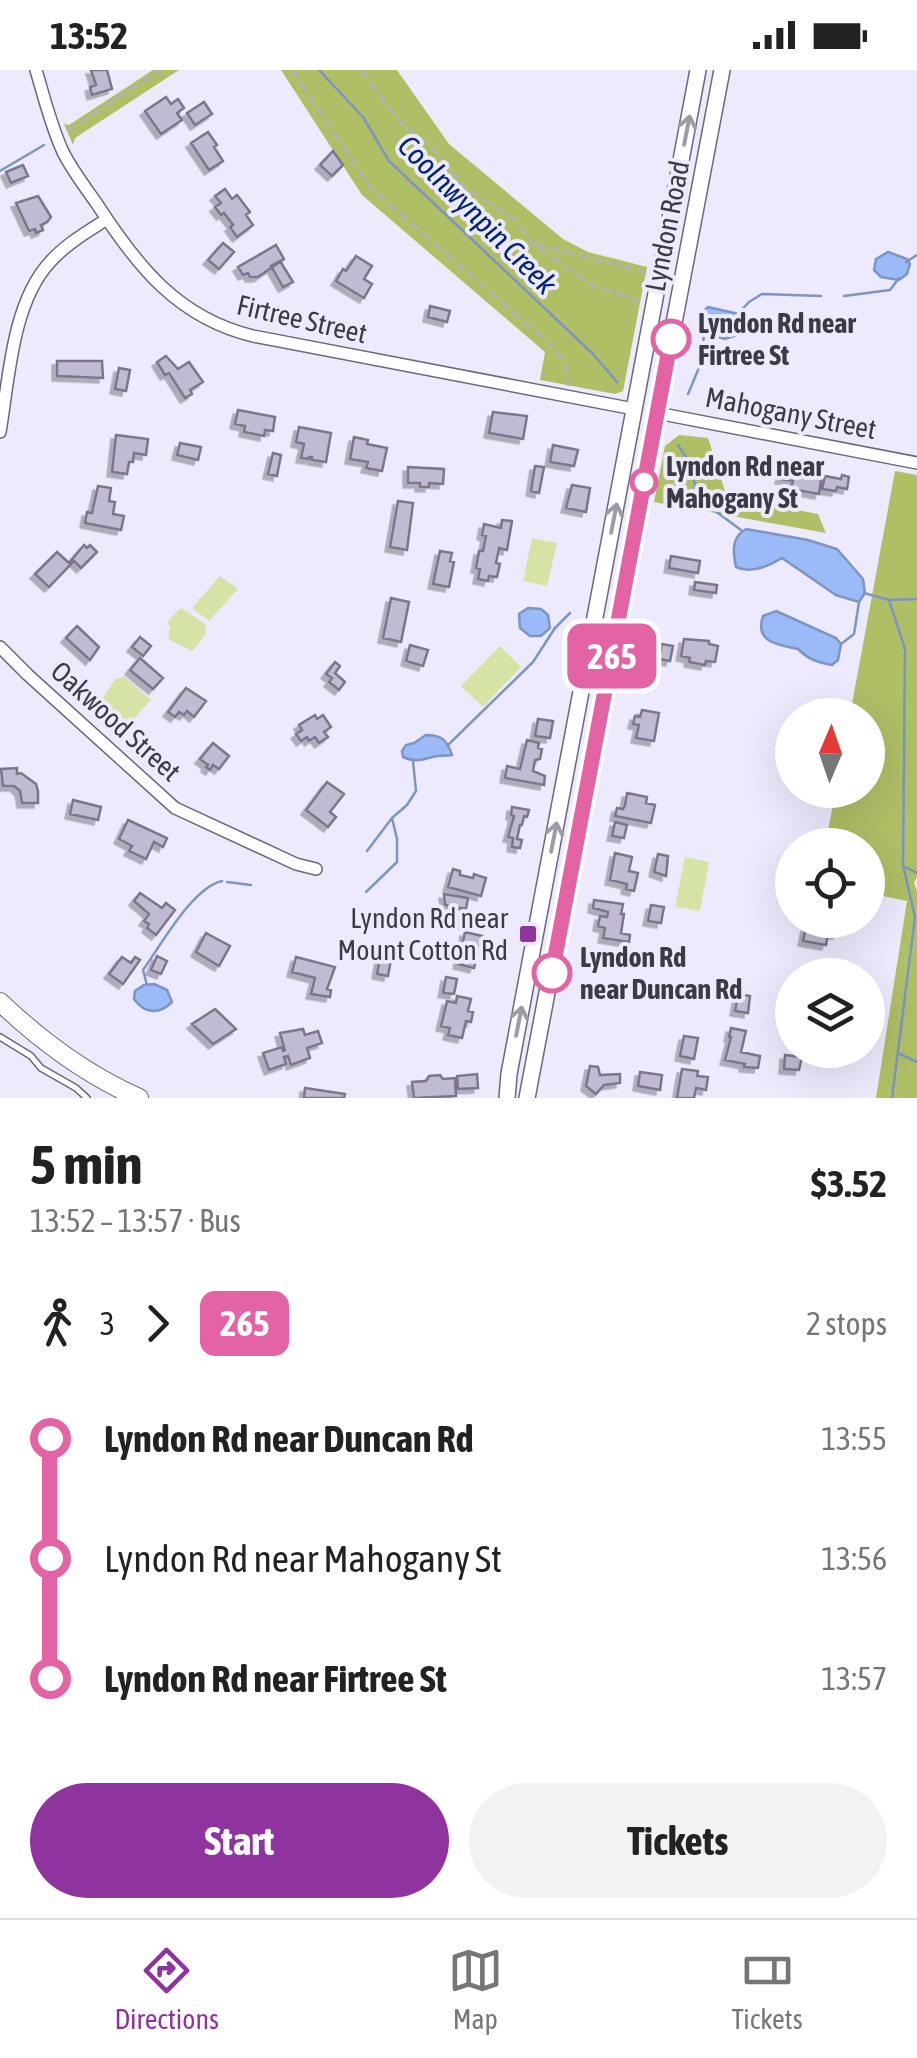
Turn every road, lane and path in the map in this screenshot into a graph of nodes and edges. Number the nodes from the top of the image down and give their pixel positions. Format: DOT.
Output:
graph roads {
  1 [pos="36,70"];
  2 [pos="160,70"];
  3 [pos="292,70"];
  4 [pos="361,70"];
  5 [pos="698,70"];
  6 [pos="722,70"];
  7 [pos="57,136"];
  8 [pos="106,220"];
  9 [pos="533,244"];
  10 [pos="659,276"];
  11 [pos="654,304"];
  12 [pos="570,397"];
  13 [pos="634,410"];
  14 [pos="657,413"];
  15 [pos="0,432"];
  16 [pos="917,463"];
  17 [pos="0,647"];
  18 [pos="316,869"];
  19 [pos="529,968"];
  20 [pos="552,973"];
  21 [pos="0,1002"];
  22 [pos="0,1037"];
  23 [pos="87,1098"];
  24 [pos="139,1098"];
  25 [pos="505,1098"];
  26 [pos="528,1098"];
  1 -- 7 [label="street, Firtree Street"];
  2 -- 7 [label="path"];
  3 -- 12 [label="path"];
  4 -- 9 [label="path"];
  10 -- 5 [label="main road, Lyndon Road, one-way"];
  6 -- 14 [label="main road, Lyndon Road"];
  7 -- 8 [label="street, Firtree Street"];
  8 -- 12 [label="street, Firtree Street"];
  8 -- 15 [label="street"];
  9 -- 10 [label="path"];
  9 -- 11 [label="path"];
  10 -- 11 [label="main road, Lyndon Road"];
  11 -- 13 [label="main road, Lyndon Road"];
  12 -- 13 [label="street, Firtree Street"];
  13 -- 14 [label="main road"];
  19 -- 13 [label="main road, Lyndon Road, one-way"];
  14 -- 16 [label="street, Mahogany Street"];
  14 -- 20 [label="main road, Lyndon Road"];
  17 -- 18 [label="street, Oakwood Street"];
  19 -- 20 [label="main road"];
  25 -- 19 [label="main road, Lyndon Road, one-way"];
  20 -- 26 [label="main road, Lyndon Road"];
  21 -- 24 [label="highway"];
  22 -- 23 [label="lane"];
}
